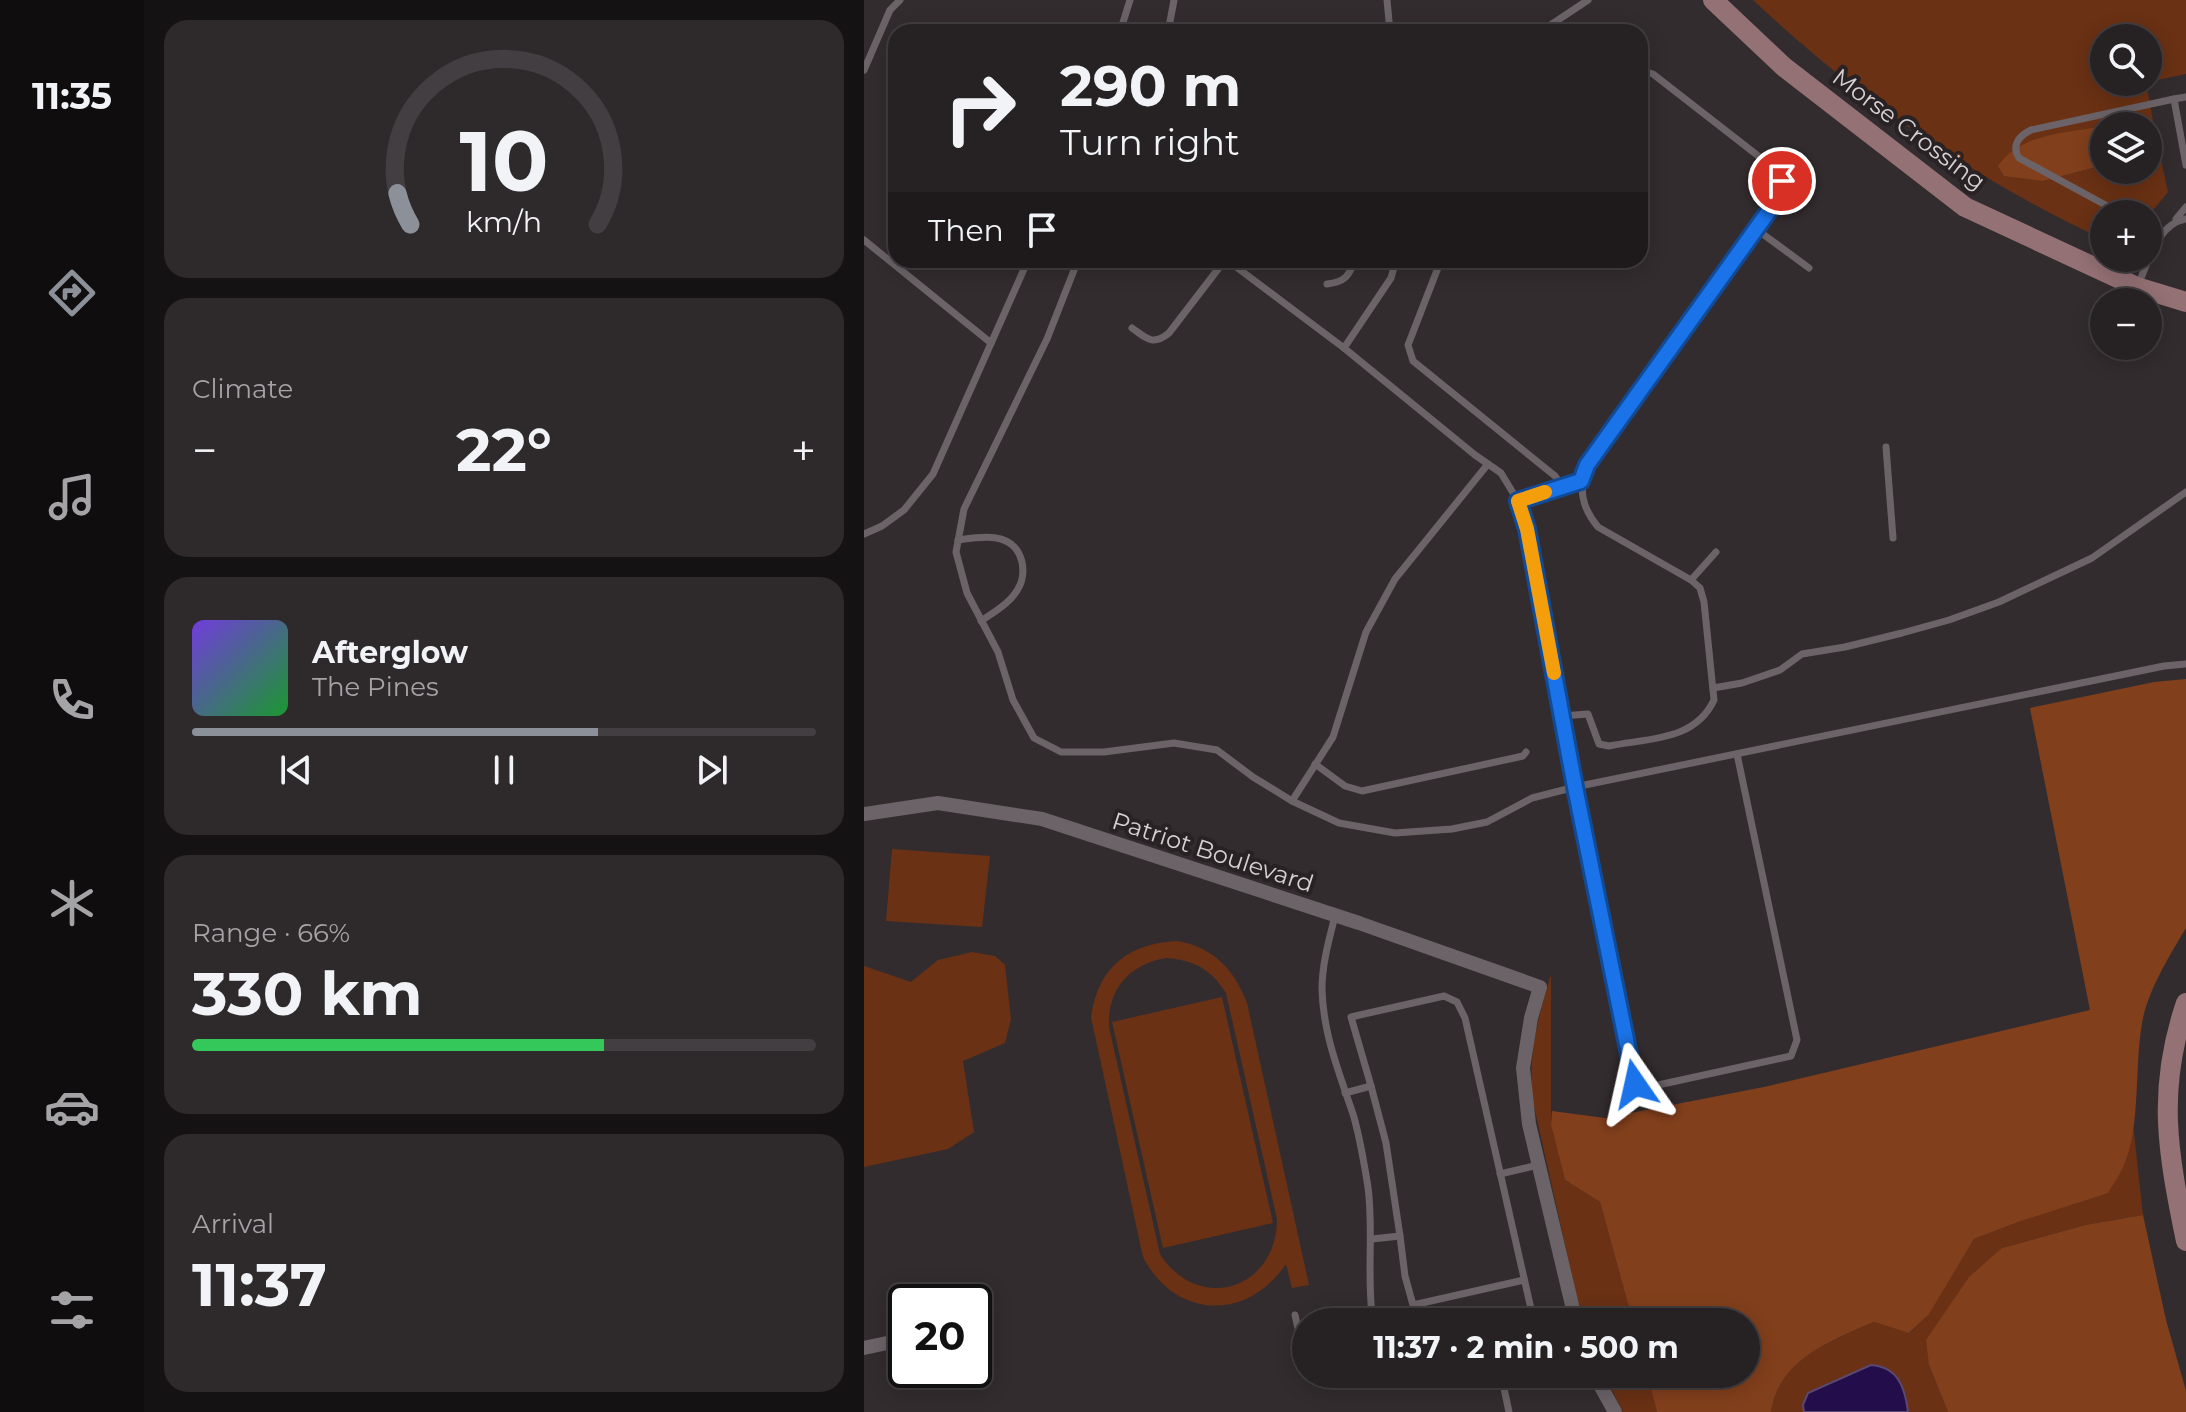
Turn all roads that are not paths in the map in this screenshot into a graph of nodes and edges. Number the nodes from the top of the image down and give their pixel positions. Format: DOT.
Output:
graph roads {
  1 [pos="900,0"];
  2 [pos="1130,0"];
  3 [pos="1174,0"];
  4 [pos="1387,0"];
  5 [pos="1588,0"];
  6 [pos="1713,0"];
  7 [pos="1122,24"];
  8 [pos="1170,24"];
  9 [pos="1389,24"];
  10 [pos="1552,24"];
  11 [pos="864,70"];
  12 [pos="1648,72"];
  13 [pos="2186,97"];
  14 [pos="2174,99"];
  15 [pos="2186,165"];
  16 [pos="2096,200"];
  17 [pos="2186,207"];
  18 [pos="2186,219"];
  19 [pos="2174,221"];
  20 [pos="1756,229"];
  21 [pos="2162,233"];
  22 [pos="864,240"];
  23 [pos="888,259"];
  24 [pos="899,268"];
  25 [pos="1024,268"];
  26 [pos="1075,268"];
  27 [pos="1220,268"];
  28 [pos="1237,268"];
  29 [pos="1352,268"];
  30 [pos="1394,268"];
  31 [pos="1438,268"];
  32 [pos="1809,268"];
  33 [pos="2144,272"];
  34 [pos="1327,284"];
  35 [pos="2137,287"];
  36 [pos="2186,302"];
  37 [pos="1132,328"];
  38 [pos="991,343"];
  39 [pos="1344,348"];
  40 [pos="1886,447"];
  41 [pos="1488,464"];
  42 [pos="1581,481"];
  43 [pos="1563,487"];
  44 [pos="2186,492"];
  45 [pos="1518,501"];
  46 [pos="864,534"];
  47 [pos="1893,538"];
  48 [pos="958,540"];
  49 [pos="1716,552"];
  50 [pos="1691,580"];
  51 [pos="981,621"];
  52 [pos="2186,664"];
  53 [pos="1713,688"];
  54 [pos="1562,716"];
  55 [pos="1526,752"];
  56 [pos="1737,754"];
  57 [pos="1315,764"];
  58 [pos="1575,787"];
  59 [pos="1292,801"];
  60 [pos="864,814"];
  61 [pos="1335,916"];
  62 [pos="2186,1003"];
  63 [pos="1371,1086"];
  64 [pos="1345,1093"];
  65 [pos="1538,1165"];
  66 [pos="1500,1174"];
  67 [pos="1400,1236"];
  68 [pos="1372,1239"];
  69 [pos="2186,1241"];
  70 [pos="1524,1280"];
  71 [pos="1373,1308"];
  72 [pos="1531,1308"];
  73 [pos="1573,1308"];
  74 [pos="888,1343"];
  75 [pos="864,1348"];
  76 [pos="1505,1388"];
  77 [pos="1602,1388"];
  78 [pos="1509,1412"];
  79 [pos="1615,1412"];
  1 -- 11 [label="lane"];
  2 -- 7 [label="lane"];
  3 -- 8 [label="lane"];
  4 -- 9 [label="lane"];
  5 -- 10 [label="lane"];
  6 -- 35 [label="main road, Morse Crossing"];
  12 -- 20 [label="lane"];
  13 -- 14 [label="lane"];
  14 -- 15 [label="lane"];
  14 -- 16 [label="lane"];
  17 -- 19 [label="lane"];
  18 -- 19 [label="lane"];
  19 -- 21 [label="lane"];
  20 -- 32 [label="lane"];
  20 -- 42 [label="lane"];
  22 -- 23 [label="lane"];
  24 -- 38 [label="lane"];
  25 -- 38 [label="lane"];
  26 -- 48 [label="lane"];
  27 -- 37 [label="lane"];
  28 -- 39 [label="lane"];
  29 -- 34 [label="lane"];
  30 -- 39 [label="lane"];
  31 -- 43 [label="lane"];
  33 -- 35 [label="lane"];
  35 -- 36 [label="main road, Morse Crossing"];
  38 -- 46 [label="lane"];
  39 -- 41 [label="lane"];
  40 -- 47 [label="lane"];
  41 -- 45 [label="lane"];
  41 -- 57 [label="lane"];
  42 -- 43 [label="lane"];
  42 -- 50 [label="lane"];
  43 -- 45 [label="lane"];
  44 -- 53 [label="lane"];
  45 -- 54 [label="lane"];
  48 -- 51 [label="lane"];
  48 -- 51 [label="lane"];
  49 -- 50 [label="lane"];
  50 -- 53 [label="lane"];
  51 -- 59 [label="lane"];
  52 -- 56 [label="lane"];
  53 -- 54 [label="lane"];
  54 -- 58 [label="lane"];
  55 -- 57 [label="lane"];
  56 -- 58 [label="lane"];
  56 -- 58 [label="lane"];
  57 -- 59 [label="lane"];
  58 -- 59 [label="lane"];
  60 -- 61 [label="street, Patriot Boulevard"];
  61 -- 64 [label="lane"];
  61 -- 65 [label="street, Patriot Boulevard"];
  62 -- 69 [label="main road"];
  63 -- 64 [label="lane"];
  63 -- 66 [label="lane"];
  63 -- 67 [label="lane"];
  64 -- 68 [label="lane"];
  65 -- 66 [label="lane"];
  65 -- 73 [label="street"];
  66 -- 70 [label="lane"];
  67 -- 68 [label="lane"];
  67 -- 70 [label="lane"];
  68 -- 71 [label="lane"];
  70 -- 72 [label="lane"];
  74 -- 75 [label="street"];
  76 -- 78 [label="lane"];
  77 -- 79 [label="street"];
}
